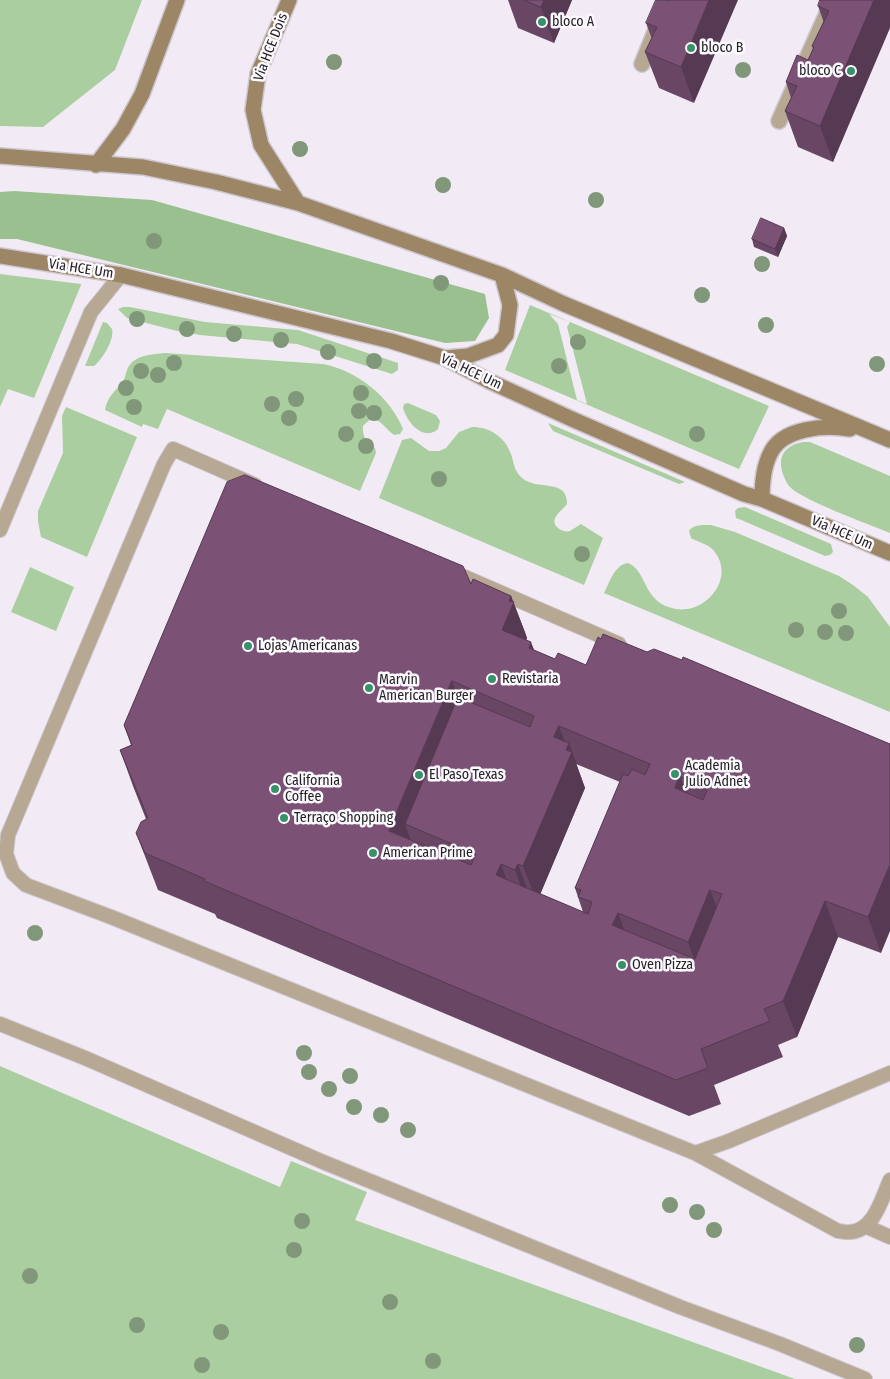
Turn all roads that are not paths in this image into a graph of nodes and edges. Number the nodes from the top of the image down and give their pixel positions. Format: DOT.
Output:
graph roads {
  1 [pos="177,0"];
  2 [pos="290,0"];
  3 [pos="668,0"];
  4 [pos="833,0"];
  5 [pos="642,64"];
  6 [pos="779,121"];
  7 [pos="2,158"];
  8 [pos="96,165"];
  9 [pos="298,203"];
  10 [pos="0,256"];
  11 [pos="121,275"];
  12 [pos="502,275"];
  13 [pos="445,358"];
  14 [pos="872,432"];
  15 [pos="890,440"];
  16 [pos="263,488"];
  17 [pos="762,499"];
  18 [pos="0,530"];
  19 [pos="890,552"];
  20 [pos="440,566"];
  21 [pos="633,650"];
  22 [pos="0,1024"];
  23 [pos="890,1073"];
  24 [pos="695,1153"];
  25 [pos="890,1180"];
  26 [pos="865,1226"];
  27 [pos="890,1237"];
  28 [pos="865,1379"];
  1 -- 8 [label="main road"];
  2 -- 9 [label="main road, Via HCE Dois"];
  3 -- 5 [label="street"];
  4 -- 6 [label="street"];
  7 -- 8 [label="main road"];
  8 -- 9 [label="main road"];
  9 -- 12 [label="main road"];
  10 -- 11 [label="main road, Via HCE Um"];
  11 -- 13 [label="main road, Via HCE Um"];
  11 -- 18 [label="lane"];
  12 -- 13 [label="main road"];
  12 -- 14 [label="main road"];
  13 -- 17 [label="main road, Via HCE Um"];
  14 -- 15 [label="main road"];
  14 -- 17 [label="main road"];
  16 -- 24 [label="lane"];
  17 -- 19 [label="main road, Via HCE Um"];
  20 -- 21 [label="lane"];
  22 -- 28 [label="lane"];
  23 -- 24 [label="lane"];
  24 -- 26 [label="lane"];
  25 -- 26 [label="lane"];
  26 -- 27 [label="lane"];
}
